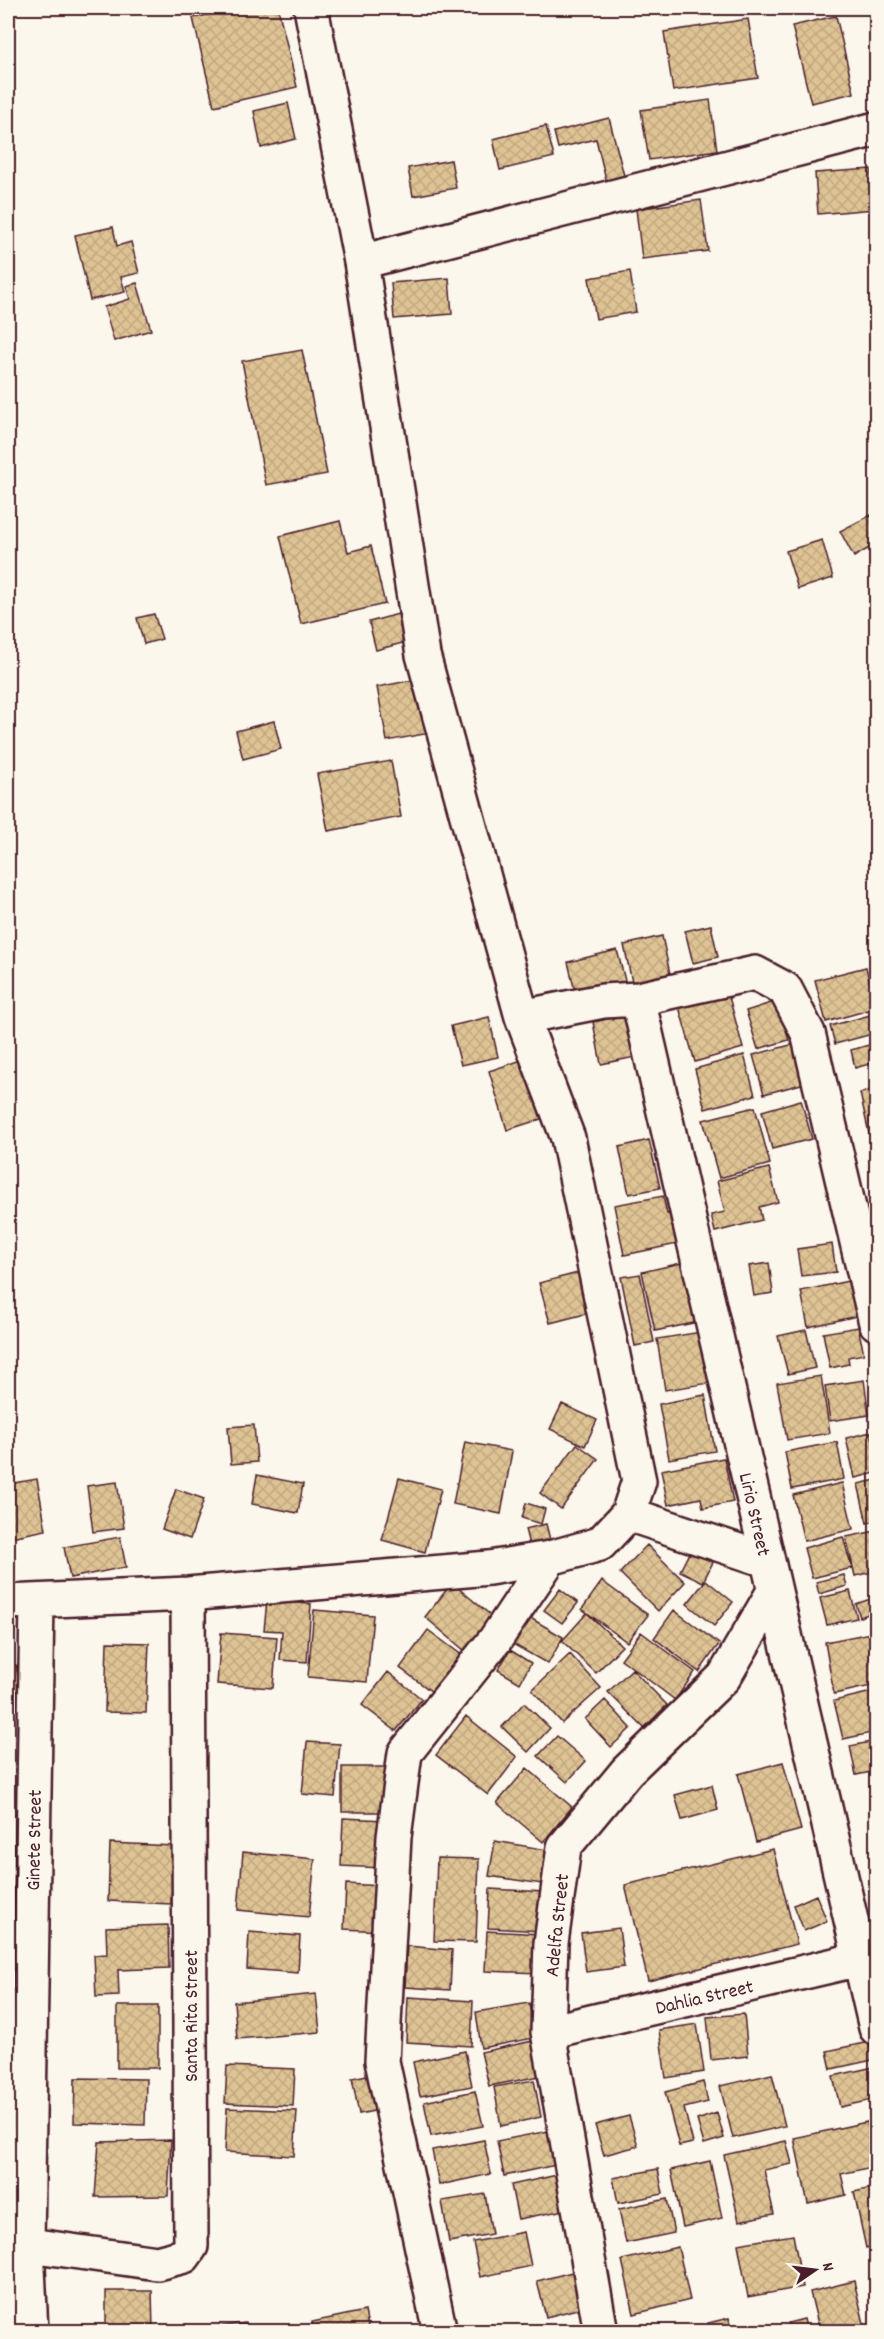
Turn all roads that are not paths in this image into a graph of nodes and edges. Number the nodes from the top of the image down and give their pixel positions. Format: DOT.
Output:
graph roads {
  1 [pos="310,8"];
  2 [pos="876,129"];
  3 [pos="361,262"];
  4 [pos="638,999"];
  5 [pos="522,1017"];
  6 [pos="876,1323"];
  7 [pos="628,1514"];
  8 [pos="550,1558"];
  9 [pos="766,1560"];
  10 [pos="774,1591"];
  11 [pos="188,1594"];
  12 [pos="22,1601"];
  13 [pos="860,1959"];
  14 [pos="876,2028"];
  15 [pos="548,2032"];
  16 [pos="17,2244"];
  17 [pos="595,2330"];
  18 [pos="31,2331"];
  19 [pos="440,2331"];
  1 -- 3 [label="street"];
  2 -- 3 [label="street"];
  3 -- 5 [label="street"];
  4 -- 5 [label="street"];
  4 -- 6 [label="street"];
  4 -- 9 [label="street, Lirio Street"];
  5 -- 7 [label="street"];
  7 -- 8 [label="street"];
  7 -- 9 [label="street"];
  8 -- 11 [label="street"];
  8 -- 19 [label="street"];
  9 -- 10 [label="street, Lirio Street"];
  10 -- 13 [label="street, Lirio Street"];
  10 -- 15 [label="street, Adelfa Street"];
  11 -- 12 [label="street"];
  11 -- 16 [label="street, Santa Rita Street"];
  12 -- 16 [label="street, Ginete Street"];
  13 -- 14 [label="street, Lirio Street"];
  13 -- 15 [label="street, Dahlia Street"];
  15 -- 17 [label="street, Adelfa Street"];
  16 -- 18 [label="street, Ginete Street"];
}
